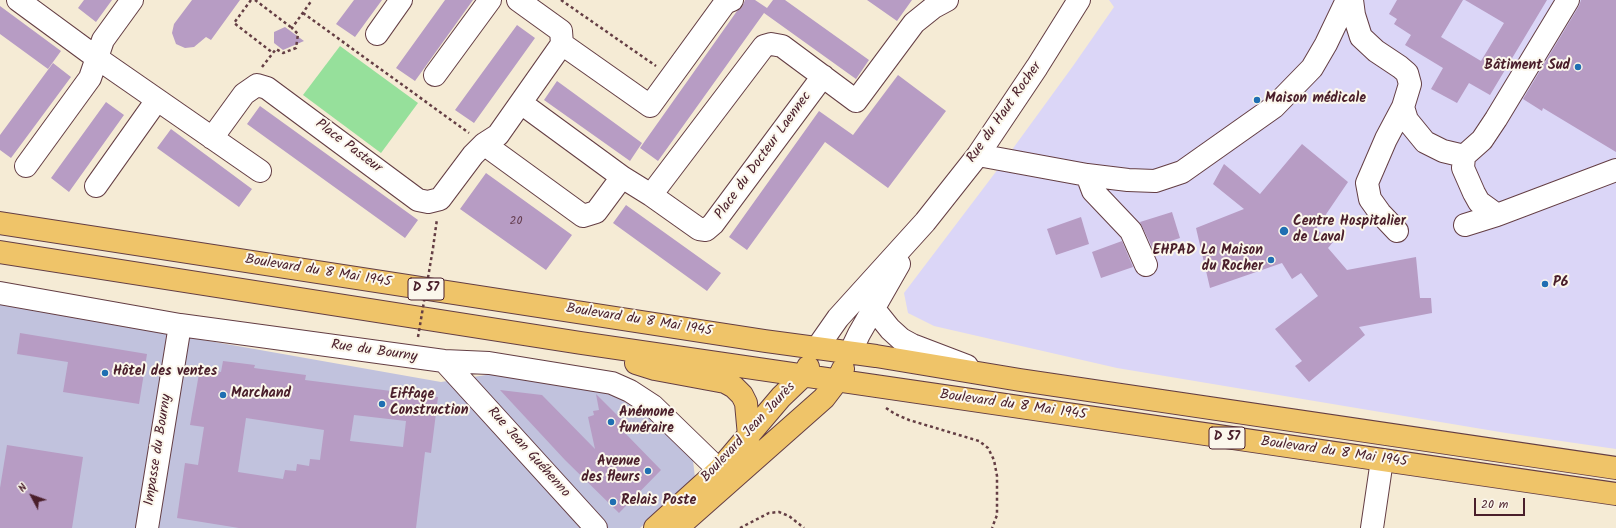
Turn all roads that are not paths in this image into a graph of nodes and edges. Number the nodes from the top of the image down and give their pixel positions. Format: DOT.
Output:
graph roads {
  1 [pos="18,0"];
  2 [pos="132,0"];
  3 [pos="401,0"];
  4 [pos="490,0"];
  5 [pos="518,0"];
  6 [pos="732,0"];
  7 [pos="947,0"];
  8 [pos="1079,0"];
  9 [pos="1347,0"];
  10 [pos="1352,0"];
  11 [pos="1568,0"];
  12 [pos="377,34"];
  13 [pos="559,36"];
  14 [pos="97,58"];
  15 [pos="435,75"];
  16 [pos="823,76"];
  17 [pos="157,100"];
  18 [pos="521,103"];
  19 [pos="1403,108"];
  20 [pos="212,138"];
  21 [pos="484,144"];
  22 [pos="978,155"];
  23 [pos="1464,156"];
  24 [pos="26,166"];
  25 [pos="1616,170"];
  26 [pos="260,171"];
  27 [pos="1087,175"];
  28 [pos="622,177"];
  29 [pos="96,186"];
  30 [pos="651,195"];
  31 [pos="1498,215"];
  32 [pos="925,222"];
  33 [pos="0,223"];
  34 [pos="1465,225"];
  35 [pos="1397,231"];
  36 [pos="0,252"];
  37 [pos="1146,265"];
  38 [pos="0,293"];
  39 [pos="874,309"];
  40 [pos="180,325"];
  41 [pos="580,343"];
  42 [pos="444,361"];
  43 [pos="810,362"];
  44 [pos="846,371"];
  45 [pos="993,376"];
  46 [pos="1020,380"];
  47 [pos="787,431"];
  48 [pos="749,436"];
  49 [pos="1382,460"];
  50 [pos="1616,468"];
  51 [pos="719,470"];
  52 [pos="1616,494"];
  53 [pos="147,528"];
  54 [pos="596,528"];
  55 [pos="655,528"];
  56 [pos="677,528"];
  57 [pos="1372,528"];
  1 -- 14 [label="street"];
  2 -- 14 [label="street"];
  3 -- 12 [label="street"];
  4 -- 15 [label="street"];
  5 -- 13 [label="street"];
  6 -- 13 [label="street"];
  7 -- 16 [label="street"];
  8 -- 22 [label="street, Rue du Haut Rocher"];
  9 -- 27 [label="street"];
  10 -- 19 [label="street"];
  11 -- 23 [label="street"];
  13 -- 18 [label="street"];
  13 -- 21 [label="street"];
  14 -- 17 [label="street"];
  14 -- 24 [label="street"];
  16 -- 30 [label="street"];
  16 -- 30 [label="street, Place du Docteur Laennec"];
  17 -- 20 [label="street"];
  17 -- 29 [label="street"];
  18 -- 21 [label="street"];
  18 -- 28 [label="street, Place du Docteur Laennec"];
  19 -- 23 [label="street"];
  19 -- 35 [label="street"];
  20 -- 21 [label="street, Place Pasteur"];
  20 -- 26 [label="street"];
  21 -- 28 [label="street"];
  22 -- 27 [label="street"];
  22 -- 32 [label="street, Rue du Haut Rocher"];
  23 -- 31 [label="street"];
  25 -- 31 [label="street"];
  27 -- 37 [label="street"];
  28 -- 30 [label="street, Place du Docteur Laennec"];
  31 -- 34 [label="street"];
  32 -- 39 [label="street, Rue du Haut Rocher"];
  32 -- 43 [label="street, Rue du Haut Rocher"];
  33 -- 43 [label="main road, Boulevard du 8 Mai 1945 / D 57"];
  36 -- 41 [label="main road, D 57"];
  38 -- 40 [label="street, Rue du Bourny"];
  39 -- 44 [label="street, Rue du Haut Rocher"];
  39 -- 45 [label="street"];
  40 -- 42 [label="street, Rue du Bourny"];
  40 -- 53 [label="street, Impasse du Bourny"];
  41 -- 43 [label="main road"];
  41 -- 48 [label="main road"];
  42 -- 51 [label="street, Rue du Bourny"];
  42 -- 54 [label="street, Rue Jean Guéhenno"];
  43 -- 44 [label="main road, Boulevard du 8 Mai 1945 / D 57"];
  43 -- 44 [label="main road, Boulevard du 8 Mai 1945 / D 57"];
  43 -- 47 [label="main road"];
  43 -- 48 [label="main road, Boulevard Jean Jaurès"];
  44 -- 45 [label="main road, Boulevard du 8 Mai 1945 / D 57"];
  44 -- 46 [label="main road"];
  44 -- 47 [label="main road, Boulevard Jean Jaurès"];
  44 -- 49 [label="main road, Boulevard du 8 Mai 1945 / D 57"];
  45 -- 46 [label="main road, Boulevard du 8 Mai 1945 / D 57"];
  46 -- 50 [label="main road, Boulevard du 8 Mai 1945 / D 57"];
  47 -- 56 [label="main road, Boulevard Jean Jaurès"];
  48 -- 51 [label="main road, Boulevard Jean Jaurès"];
  49 -- 52 [label="main road, Boulevard du 8 Mai 1945 / D 57"];
  49 -- 57 [label="street"];
  51 -- 55 [label="main road, Boulevard Jean Jaurès"];
}
